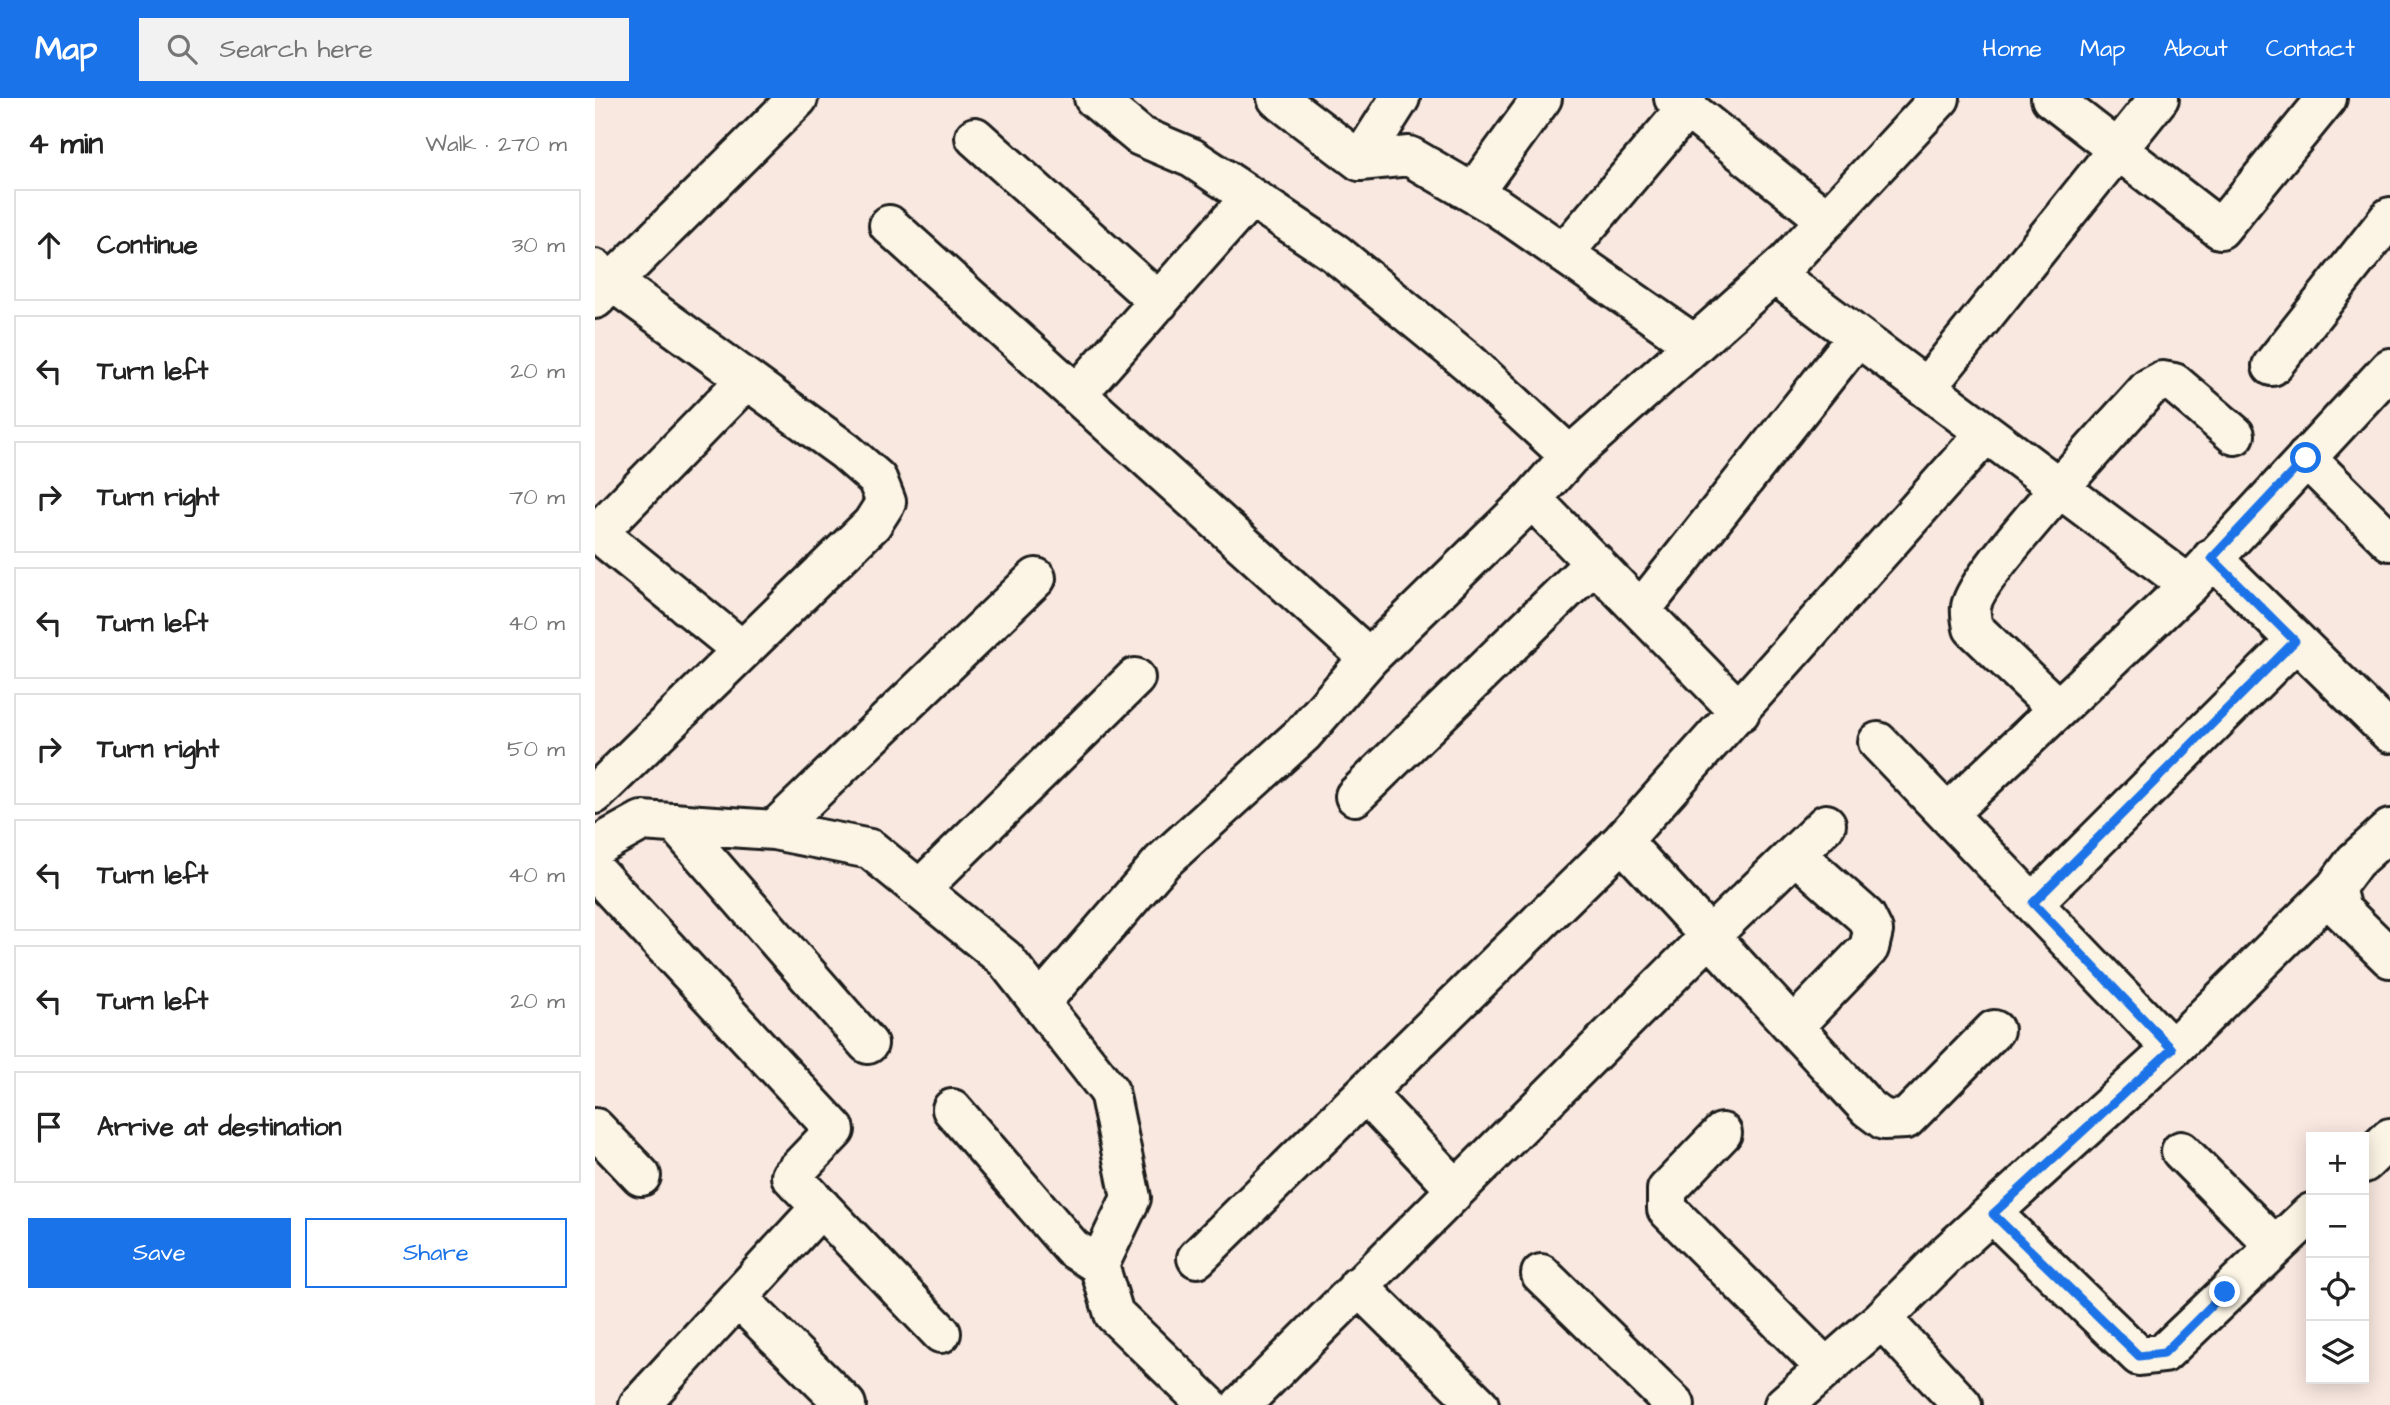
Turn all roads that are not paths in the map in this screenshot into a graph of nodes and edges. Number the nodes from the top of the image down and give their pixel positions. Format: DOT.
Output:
graph roads {
  1 [pos="798,98"];
  2 [pos="1277,98"];
  3 [pos="1400,98"];
  4 [pos="1542,98"];
  5 [pos="1940,98"];
  6 [pos="2051,98"];
  7 [pos="2159,98"];
  8 [pos="2327,98"];
  9 [pos="1097,99"];
  10 [pos="1696,106"];
  11 [pos="975,137"];
  12 [pos="2117,150"];
  13 [pos="1360,161"];
  14 [pos="1473,193"];
  15 [pos="1250,198"];
  16 [pos="2390,217"];
  17 [pos="1827,220"];
  18 [pos="889,225"];
  19 [pos="1564,253"];
  20 [pos="1774,274"];
  21 [pos="600,284"];
  22 [pos="1159,302"];
  23 [pos="1857,337"];
  24 [pos="1694,344"];
  25 [pos="2272,366"];
  26 [pos="2390,368"];
  27 [pos="745,380"];
  28 [pos="1926,388"];
  29 [pos="1077,394"];
  30 [pos="1986,433"];
  31 [pos="2235,436"];
  32 [pos="1570,456"];
  33 [pos="2306,458"];
  34 [pos="2060,488"];
  35 [pos="1532,499"];
  36 [pos="596,534"];
  37 [pos="2390,541"];
  38 [pos="1595,562"];
  39 [pos="2200,572"];
  40 [pos="1036,578"];
  41 [pos="1641,610"];
  42 [pos="2295,641"];
  43 [pos="743,650"];
  44 [pos="1369,658"];
  45 [pos="1135,678"];
  46 [pos="2058,709"];
  47 [pos="1740,712"];
  48 [pos="2390,733"];
  49 [pos="1878,741"];
  50 [pos="595,794"];
  51 [pos="1355,796"];
  52 [pos="1947,814"];
  53 [pos="675,823"];
  54 [pos="1826,824"];
  55 [pos="2390,829"];
  56 [pos="773,830"];
  57 [pos="1622,841"];
  58 [pos="1795,853"];
  59 [pos="597,872"];
  60 [pos="2335,888"];
  61 [pos="920,890"];
  62 [pos="2033,903"];
  63 [pos="1711,935"];
  64 [pos="2390,958"];
  65 [pos="1040,1003"];
  66 [pos="1794,1026"];
  67 [pos="1994,1030"];
  68 [pos="868,1044"];
  69 [pos="2172,1049"];
  70 [pos="1364,1093"];
  71 [pos="952,1109"];
  72 [pos="595,1128"];
  73 [pos="1722,1133"];
  74 [pos="2390,1138"];
  75 [pos="2181,1151"];
  76 [pos="2369,1158"];
  77 [pos="641,1176"];
  78 [pos="1456,1189"];
  79 [pos="821,1207"];
  80 [pos="1993,1214"];
  81 [pos="2306,1218"];
  82 [pos="2275,1246"];
  83 [pos="1197,1258"];
  84 [pos="1099,1265"];
  85 [pos="1541,1274"];
  86 [pos="1358,1286"];
  87 [pos="738,1298"];
  88 [pos="1882,1318"];
  89 [pos="941,1334"];
  90 [pos="1825,1367"];
  91 [pos="651,1401"];
  92 [pos="846,1405"];
  93 [pos="1208,1405"];
  94 [pos="1241,1405"];
  95 [pos="1479,1405"];
  96 [pos="1675,1405"];
  97 [pos="1784,1405"];
  98 [pos="1962,1405"];
  1 -- 21 [label="street"];
  2 -- 13 [label="street"];
  3 -- 13 [label="street"];
  4 -- 14 [label="street"];
  5 -- 17 [label="street"];
  6 -- 12 [label="street"];
  7 -- 12 [label="street"];
  8 -- 12 [label="street"];
  9 -- 15 [label="street"];
  10 -- 17 [label="street"];
  10 -- 19 [label="street"];
  11 -- 22 [label="street"];
  12 -- 28 [label="street"];
  13 -- 14 [label="street"];
  14 -- 19 [label="street"];
  15 -- 22 [label="street"];
  15 -- 32 [label="street"];
  16 -- 25 [label="street"];
  17 -- 20 [label="street"];
  18 -- 29 [label="street"];
  19 -- 24 [label="street"];
  20 -- 23 [label="street"];
  20 -- 24 [label="street"];
  21 -- 27 [label="street"];
  22 -- 29 [label="street"];
  23 -- 28 [label="street"];
  23 -- 41 [label="street"];
  24 -- 32 [label="street"];
  26 -- 33 [label="street"];
  27 -- 36 [label="street"];
  27 -- 43 [label="street"];
  28 -- 30 [label="street"];
  29 -- 44 [label="street"];
  30 -- 34 [label="street"];
  30 -- 47 [label="street"];
  31 -- 34 [label="street"];
  32 -- 35 [label="street"];
  33 -- 37 [label="street"];
  33 -- 39 [label="street"];
  34 -- 39 [label="street"];
  34 -- 46 [label="street"];
  35 -- 38 [label="street"];
  35 -- 44 [label="street"];
  36 -- 43 [label="street"];
  38 -- 41 [label="street"];
  38 -- 51 [label="street"];
  39 -- 42 [label="street"];
  39 -- 46 [label="street"];
  40 -- 56 [label="street"];
  41 -- 47 [label="street"];
  42 -- 48 [label="street"];
  42 -- 62 [label="street"];
  43 -- 50 [label="street"];
  44 -- 65 [label="street"];
  45 -- 61 [label="street"];
  46 -- 52 [label="street"];
  47 -- 57 [label="street"];
  49 -- 52 [label="street"];
  52 -- 62 [label="street"];
  53 -- 56 [label="street"];
  53 -- 59 [label="street"];
  53 -- 68 [label="street"];
  54 -- 58 [label="street"];
  55 -- 60 [label="street"];
  56 -- 61 [label="street"];
  57 -- 63 [label="street"];
  57 -- 70 [label="street"];
  58 -- 63 [label="street"];
  58 -- 66 [label="street"];
  59 -- 79 [label="street"];
  60 -- 64 [label="street"];
  60 -- 69 [label="street"];
  61 -- 65 [label="street"];
  62 -- 69 [label="street"];
  63 -- 66 [label="street"];
  63 -- 78 [label="street"];
  65 -- 84 [label="street"];
  66 -- 67 [label="street"];
  69 -- 80 [label="street"];
  70 -- 78 [label="street"];
  70 -- 83 [label="street"];
  71 -- 84 [label="street"];
  72 -- 77 [label="street"];
  73 -- 90 [label="street"];
  74 -- 76 [label="street"];
  75 -- 82 [label="street"];
  78 -- 86 [label="street"];
  79 -- 87 [label="street"];
  79 -- 89 [label="street"];
  80 -- 82 [label="street"];
  80 -- 88 [label="street"];
  81 -- 82 [label="street"];
  84 -- 93 [label="street"];
  85 -- 96 [label="street"];
  86 -- 94 [label="street"];
  86 -- 95 [label="street"];
  87 -- 91 [label="street"];
  87 -- 92 [label="street"];
  88 -- 90 [label="street"];
  88 -- 98 [label="street"];
  90 -- 97 [label="street"];
}
